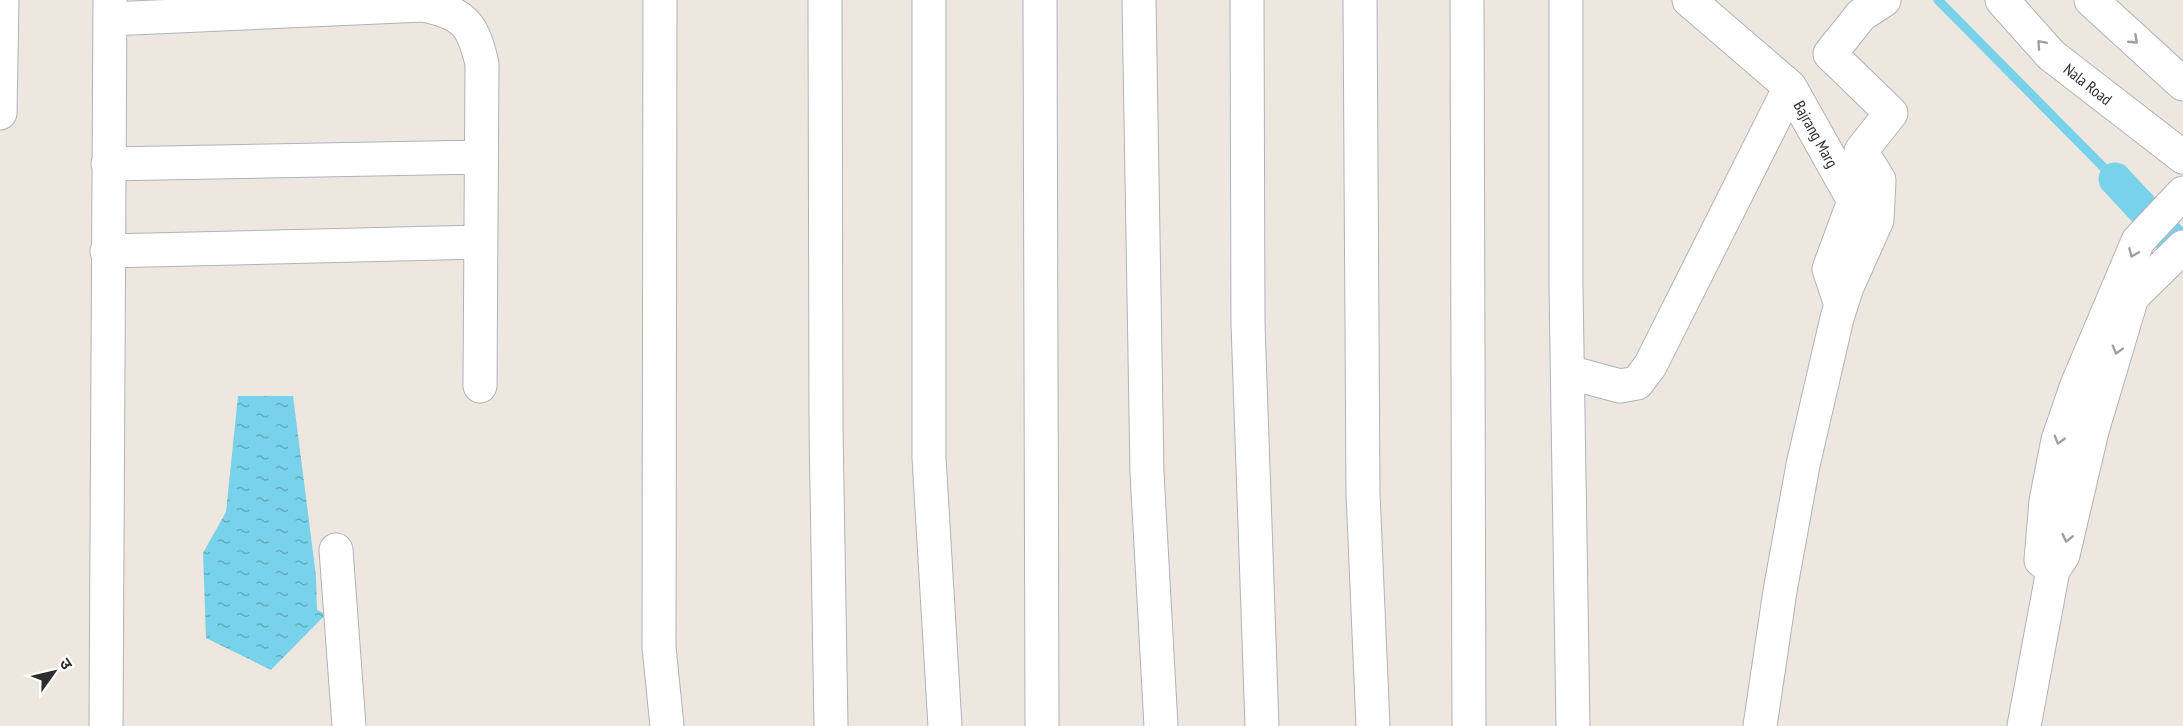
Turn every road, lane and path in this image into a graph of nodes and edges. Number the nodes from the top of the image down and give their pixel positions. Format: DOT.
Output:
graph roads {
  1 [pos="2,0"];
  2 [pos="660,0"];
  3 [pos="825,0"];
  4 [pos="929,0"];
  5 [pos="1040,0"];
  6 [pos="1139,0"];
  7 [pos="1247,0"];
  8 [pos="1360,0"];
  9 [pos="1467,0"];
  10 [pos="1566,0"];
  11 [pos="1689,0"];
  12 [pos="2002,0"];
  13 [pos="2091,0"];
  14 [pos="1873,7"];
  15 [pos="110,9"];
  16 [pos="2183,84"];
  17 [pos="1790,87"];
  18 [pos="0,113"];
  19 [pos="2176,152"];
  20 [pos="481,158"];
  21 [pos="108,164"];
  22 [pos="2176,200"];
  23 [pos="481,242"];
  24 [pos="2183,247"];
  25 [pos="107,251"];
  26 [pos="1844,296"];
  27 [pos="1568,372"];
  28 [pos="480,386"];
  29 [pos="336,550"];
  30 [pos="2053,570"];
  31 [pos="106,726"];
  32 [pos="349,726"];
  33 [pos="667,726"];
  34 [pos="831,726"];
  35 [pos="945,726"];
  36 [pos="1042,726"];
  37 [pos="1161,726"];
  38 [pos="1262,726"];
  39 [pos="1373,726"];
  40 [pos="1469,726"];
  41 [pos="1574,726"];
  42 [pos="1760,726"];
  43 [pos="2024,726"];
  1 -- 18 [label="street"];
  2 -- 33 [label="street"];
  3 -- 34 [label="street"];
  4 -- 35 [label="street"];
  5 -- 36 [label="street"];
  6 -- 37 [label="street"];
  7 -- 38 [label="street"];
  8 -- 39 [label="street"];
  9 -- 40 [label="street"];
  10 -- 27 [label="street"];
  11 -- 17 [label="street, Bajrang Marg"];
  19 -- 12 [label="street, Nala Road, one-way"];
  13 -- 16 [label="street, one-way"];
  14 -- 26 [label="street"];
  15 -- 20 [label="street"];
  15 -- 21 [label="street"];
  17 -- 26 [label="street, Bajrang Marg"];
  17 -- 27 [label="street"];
  20 -- 21 [label="street"];
  20 -- 23 [label="street"];
  21 -- 25 [label="street"];
  22 -- 30 [label="street, one-way"];
  23 -- 25 [label="street"];
  23 -- 28 [label="street"];
  24 -- 30 [label="street, one-way"];
  25 -- 31 [label="street"];
  26 -- 42 [label="street"];
  27 -- 41 [label="street"];
  29 -- 32 [label="street"];
  30 -- 43 [label="street"];
}
